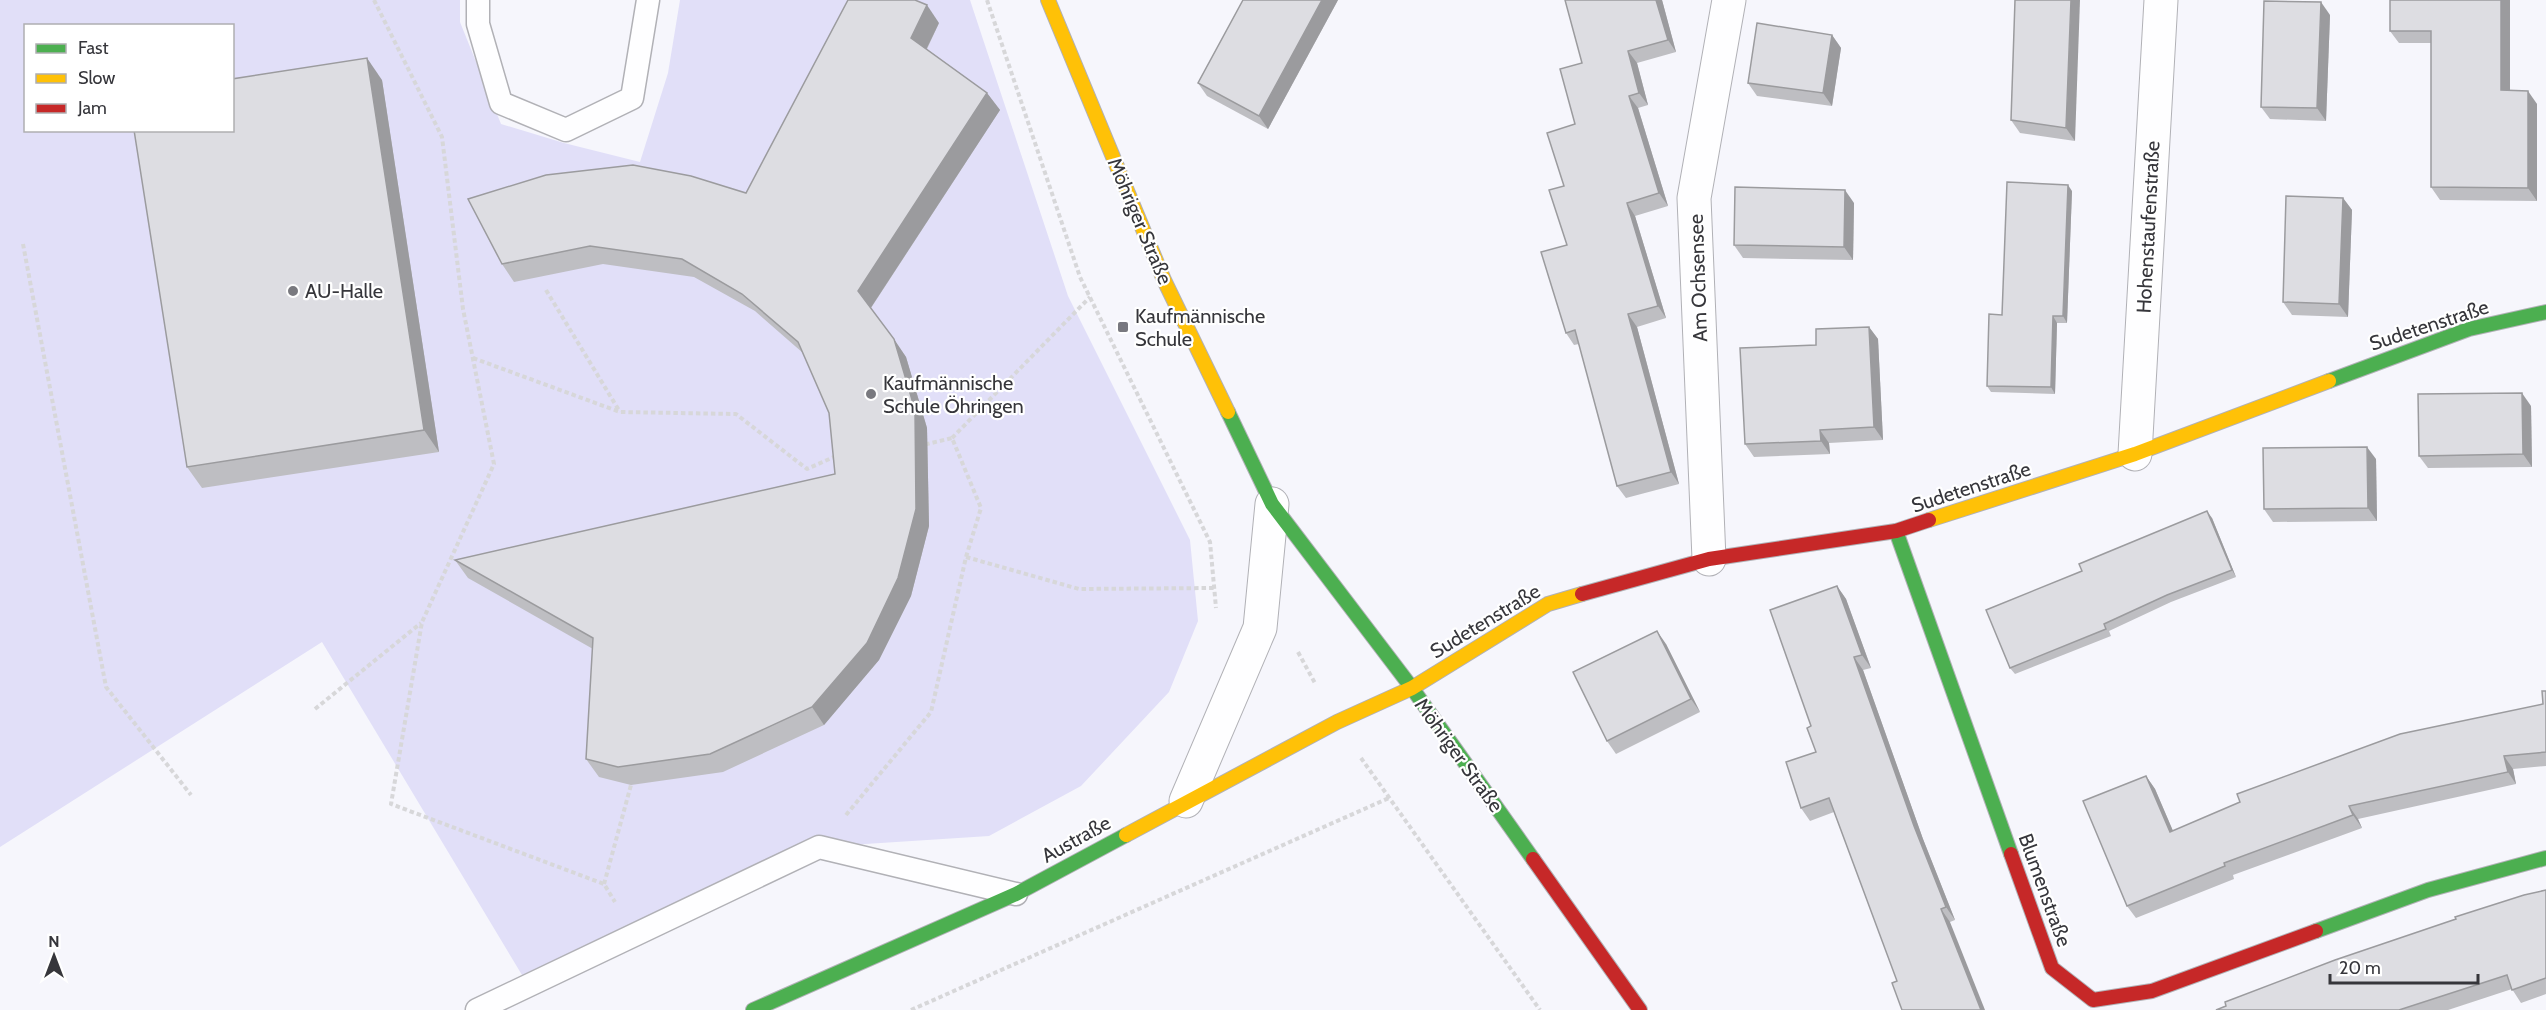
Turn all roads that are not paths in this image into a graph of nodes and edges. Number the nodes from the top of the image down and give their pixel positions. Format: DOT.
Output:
graph roads {
  1 [pos="478,0"];
  2 [pos="648,0"];
  3 [pos="1048,0"];
  4 [pos="1729,0"];
  5 [pos="2161,0"];
  6 [pos="2546,312"];
  7 [pos="2135,454"];
  8 [pos="1272,504"];
  9 [pos="1896,531"];
  10 [pos="1708,559"];
  11 [pos="1412,688"];
  12 [pos="1186,801"];
  13 [pos="2546,858"];
  14 [pos="1016,894"];
  15 [pos="477,1010"];
  16 [pos="753,1010"];
  17 [pos="1640,1010"];
  1 -- 2 [label="lane"];
  3 -- 8 [label="street, Möhriger Straße"];
  4 -- 10 [label="street, Am Ochsensee"];
  5 -- 7 [label="street, Hohenstaufenstraße"];
  6 -- 7 [label="street, Sudetenstraße"];
  7 -- 9 [label="street, Sudetenstraße"];
  8 -- 11 [label="street, Möhriger Straße"];
  8 -- 12 [label="street"];
  9 -- 10 [label="street, Sudetenstraße"];
  9 -- 13 [label="street, Blumenstraße"];
  10 -- 11 [label="street, Sudetenstraße"];
  11 -- 12 [label="street, Austraße"];
  11 -- 17 [label="street, Möhriger Straße"];
  12 -- 14 [label="street, Austraße"];
  14 -- 15 [label="lane"];
  14 -- 16 [label="street, Austraße"];
}
